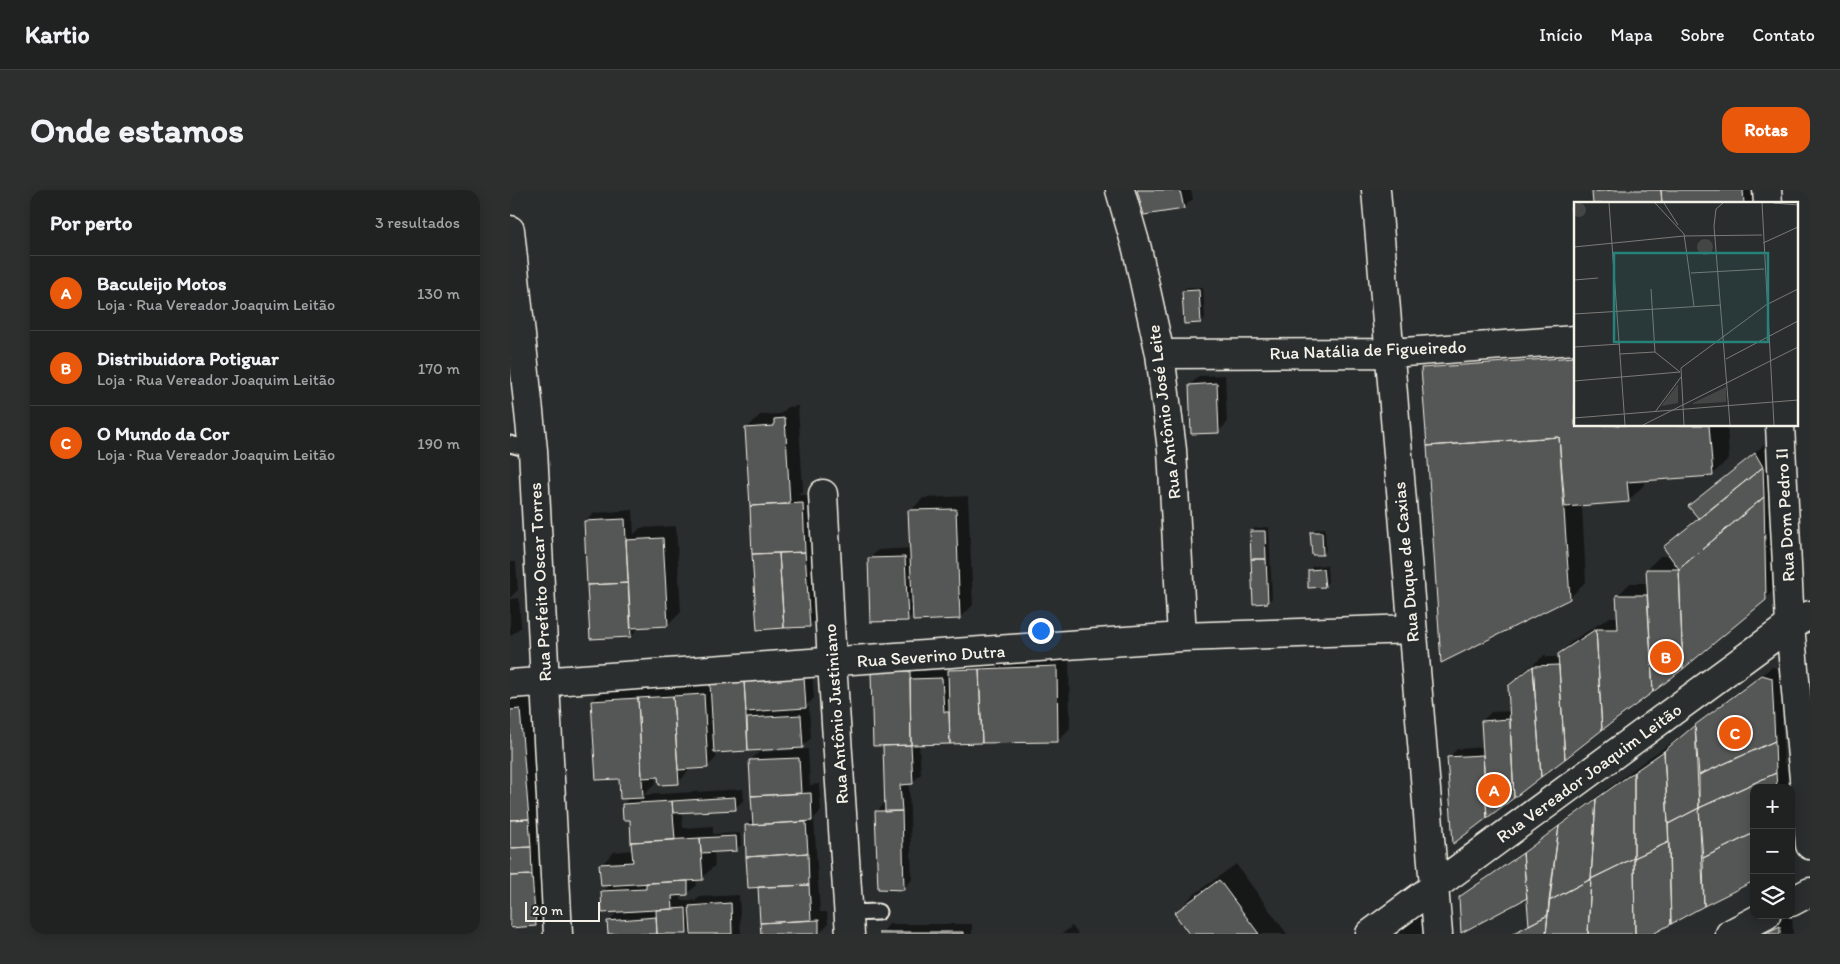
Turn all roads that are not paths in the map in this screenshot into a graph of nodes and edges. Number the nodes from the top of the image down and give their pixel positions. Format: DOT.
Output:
graph roads {
  1 [pos="1120,190"];
  2 [pos="1376,190"];
  3 [pos="510,230"];
  4 [pos="1574,340"];
  5 [pos="1390,353"];
  6 [pos="1160,354"];
  7 [pos="1780,426"];
  8 [pos="522,447"];
  9 [pos="823,494"];
  10 [pos="1800,620"];
  11 [pos="1412,629"];
  12 [pos="1182,637"];
  13 [pos="832,663"];
  14 [pos="545,682"];
  15 [pos="510,684"];
  16 [pos="1810,845"];
  17 [pos="1433,888"];
  18 [pos="1810,892"];
  19 [pos="1795,900"];
  20 [pos="878,912"];
  21 [pos="1758,919"];
  22 [pos="850,923"];
  23 [pos="558,934"];
  24 [pos="1370,934"];
  25 [pos="1438,934"];
  26 [pos="1730,934"];
  1 -- 6 [label="street, Rua Antônio José Leite"];
  2 -- 5 [label="street, Rua Duque de Caxias"];
  3 -- 8 [label="street, Rua Prefeito Oscar Torres"];
  4 -- 5 [label="street, Rua Natália de Figueiredo"];
  5 -- 6 [label="street, Rua Natália de Figueiredo"];
  5 -- 11 [label="street, Rua Duque de Caxias"];
  6 -- 12 [label="street, Rua Antônio José Leite"];
  7 -- 10 [label="street, Rua Dom Pedro II"];
  8 -- 14 [label="street, Rua Prefeito Oscar Torres"];
  9 -- 13 [label="street, Rua Antônio Justiniano"];
  10 -- 16 [label="street, Rua Dom Pedro II"];
  10 -- 17 [label="street, Rua Vereador Joaquim Leitão"];
  11 -- 12 [label="street, Rua Severino Dutra"];
  11 -- 17 [label="street, Rua Duque de Caxias"];
  12 -- 13 [label="street, Rua Severino Dutra"];
  13 -- 14 [label="street, Rua Severino Dutra"];
  13 -- 22 [label="street, Rua Antônio Justiniano"];
  14 -- 15 [label="street, Rua Severino Dutra"];
  14 -- 23 [label="street, Rua Prefeito Oscar Torres"];
  17 -- 24 [label="street, Rua Vereador Joaquim Leitão"];
  17 -- 25 [label="street, Rua Duque de Caxias"];
  18 -- 19 [label="street"];
  20 -- 22 [label="lane"];
  21 -- 26 [label="street"];
}
